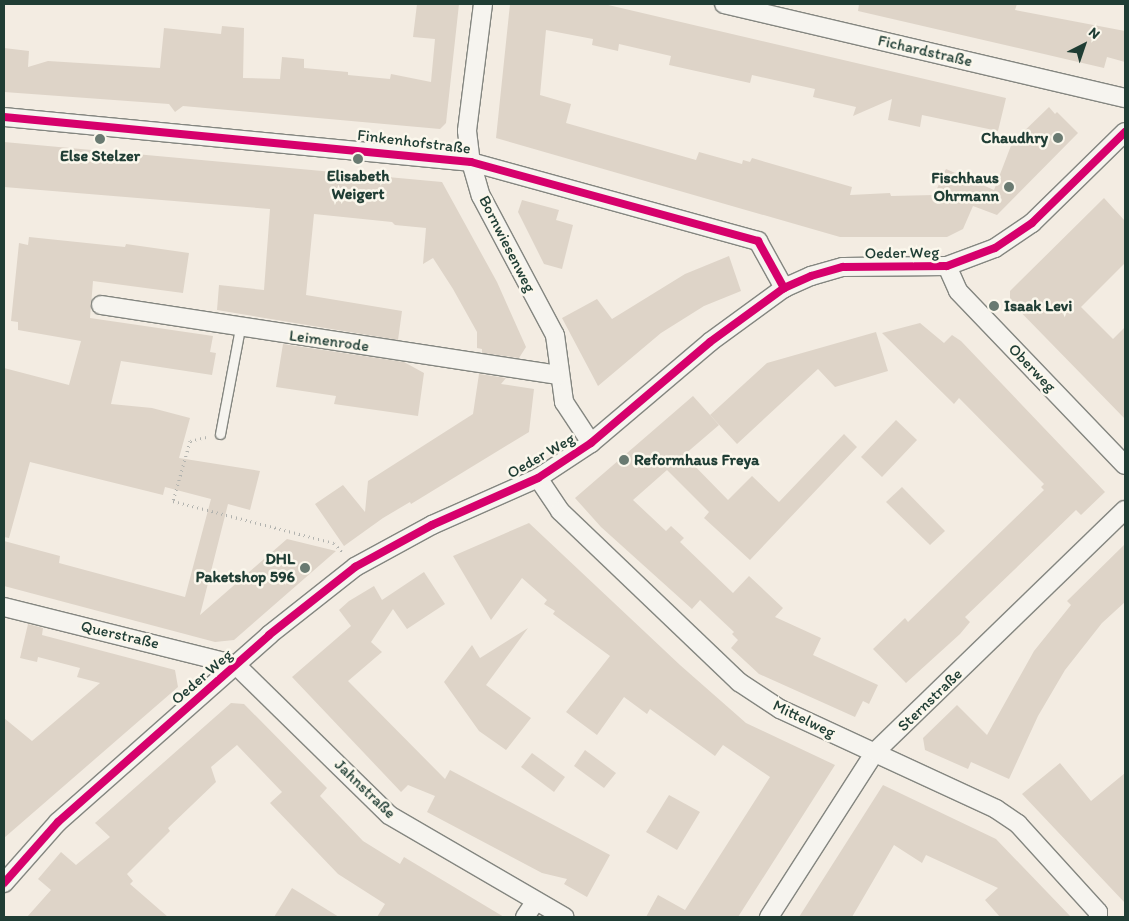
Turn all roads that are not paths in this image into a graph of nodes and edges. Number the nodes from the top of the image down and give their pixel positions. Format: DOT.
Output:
graph roads {
  1 [pos="483,4"];
  2 [pos="724,4"];
  3 [pos="1125,98"];
  4 [pos="4,117"];
  5 [pos="1125,132"];
  6 [pos="471,162"];
  7 [pos="947,266"];
  8 [pos="784,288"];
  9 [pos="101,305"];
  10 [pos="240,328"];
  11 [pos="558,375"];
  12 [pos="220,434"];
  13 [pos="591,443"];
  14 [pos="1125,465"];
  15 [pos="538,478"];
  16 [pos="1125,510"];
  17 [pos="4,607"];
  18 [pos="236,665"];
  19 [pos="875,752"];
  20 [pos="4,883"];
  21 [pos="535,902"];
  22 [pos="525,917"];
  23 [pos="564,917"];
  24 [pos="769,917"];
  25 [pos="1098,917"];
  1 -- 6 [label="street, Bornwiesenweg"];
  2 -- 3 [label="street, Fichardstraße"];
  4 -- 6 [label="street, Finkenhofstraße"];
  5 -- 7 [label="street, Oeder Weg"];
  6 -- 8 [label="street, Finkenhofstraße"];
  6 -- 11 [label="street, Bornwiesenweg"];
  7 -- 8 [label="street, Oeder Weg"];
  7 -- 14 [label="street, Oberweg"];
  8 -- 13 [label="street, Oeder Weg"];
  9 -- 10 [label="street, Leimenrode"];
  10 -- 11 [label="street, Leimenrode"];
  10 -- 12 [label="lane"];
  11 -- 13 [label="street, Bornwiesenweg"];
  13 -- 15 [label="street, Oeder Weg"];
  15 -- 18 [label="street, Oeder Weg"];
  15 -- 19 [label="street, Mittelweg"];
  16 -- 19 [label="street, Sternstraße"];
  17 -- 18 [label="street, Querstraße"];
  18 -- 20 [label="street, Oeder Weg"];
  18 -- 21 [label="street, Jahnstraße"];
  19 -- 24 [label="street, Sternstraße"];
  19 -- 25 [label="street, Mittelweg"];
  21 -- 22 [label="street"];
  21 -- 23 [label="street, Jahnstraße"];
}
